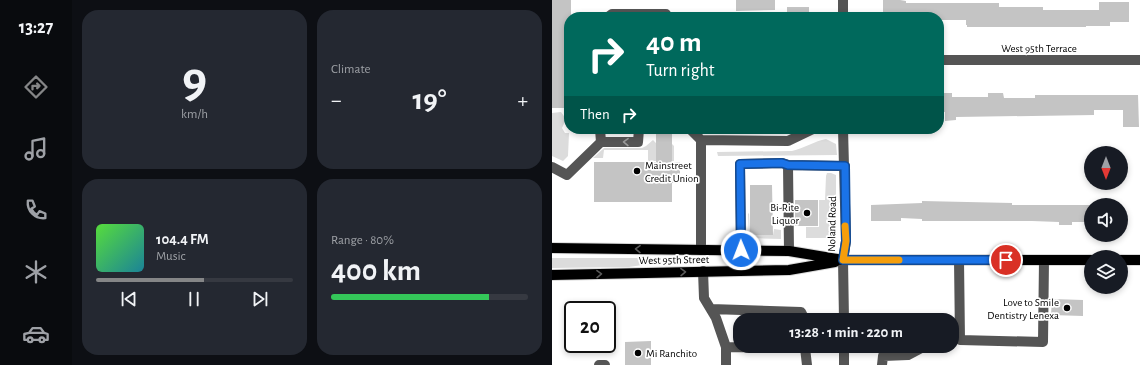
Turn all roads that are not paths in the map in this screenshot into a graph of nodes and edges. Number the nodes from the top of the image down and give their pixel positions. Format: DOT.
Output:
graph roads {
  1 [pos="843,0"];
  2 [pos="843,12"];
  3 [pos="944,60"];
  4 [pos="1140,60"];
  5 [pos="600,134"];
  6 [pos="639,134"];
  7 [pos="695,134"];
  8 [pos="803,134"];
  9 [pos="843,134"];
  10 [pos="701,140"];
  11 [pos="601,142"];
  12 [pos="788,165"];
  13 [pos="845,166"];
  14 [pos="552,167"];
  15 [pos="552,248"];
  16 [pos="701,250"];
  17 [pos="741,250"];
  18 [pos="789,251"];
  19 [pos="843,260"];
  20 [pos="960,260"];
  21 [pos="1044,260"];
  22 [pos="1084,260"];
  23 [pos="1128,260"];
  24 [pos="1140,260"];
  25 [pos="703,271"];
  26 [pos="555,276"];
  27 [pos="710,309"];
  28 [pos="802,313"];
  29 [pos="844,313"];
  30 [pos="957,313"];
  31 [pos="959,341"];
  32 [pos="726,347"];
  33 [pos="733,347"];
  34 [pos="806,353"];
  35 [pos="844,353"];
  36 [pos="913,353"];
  37 [pos="599,365"];
  38 [pos="605,365"];
  39 [pos="726,365"];
  40 [pos="807,365"];
  41 [pos="844,365"];
  42 [pos="882,365"];
  1 -- 2 [label="street"];
  3 -- 4 [label="street, West 95th Terrace"];
  5 -- 11 [label="street"];
  6 -- 11 [label="street, one-way"];
  7 -- 10 [label="street"];
  8 -- 10 [label="street"];
  9 -- 13 [label="street, Noland Road"];
  10 -- 16 [label="street"];
  11 -- 14 [label="street"];
  12 -- 13 [label="street"];
  12 -- 17 [label="street"];
  12 -- 18 [label="street"];
  13 -- 19 [label="street, Noland Road"];
  16 -- 15 [label="main road, West 95th Street, one-way"];
  16 -- 17 [label="main road, West 95th Street"];
  17 -- 18 [label="main road, West 95th Street"];
  18 -- 19 [label="main road, West 95th Street"];
  19 -- 20 [label="main road, West 95th Street"];
  19 -- 25 [label="main road, West 95th Street"];
  19 -- 29 [label="street, Noland Road"];
  20 -- 21 [label="main road, West 95th Street"];
  20 -- 30 [label="street"];
  21 -- 22 [label="main road, West 95th Street"];
  21 -- 31 [label="street"];
  23 -- 24 [label="main road"];
  26 -- 25 [label="main road, West 95th Street, one-way"];
  25 -- 27 [label="street"];
  27 -- 28 [label="street"];
  27 -- 32 [label="street"];
  32 -- 33 [label="street"];
  32 -- 39 [label="street"];
  34 -- 40 [label="street"];
  35 -- 41 [label="street"];
  36 -- 42 [label="street"];
  37 -- 38 [label="street"];
}
